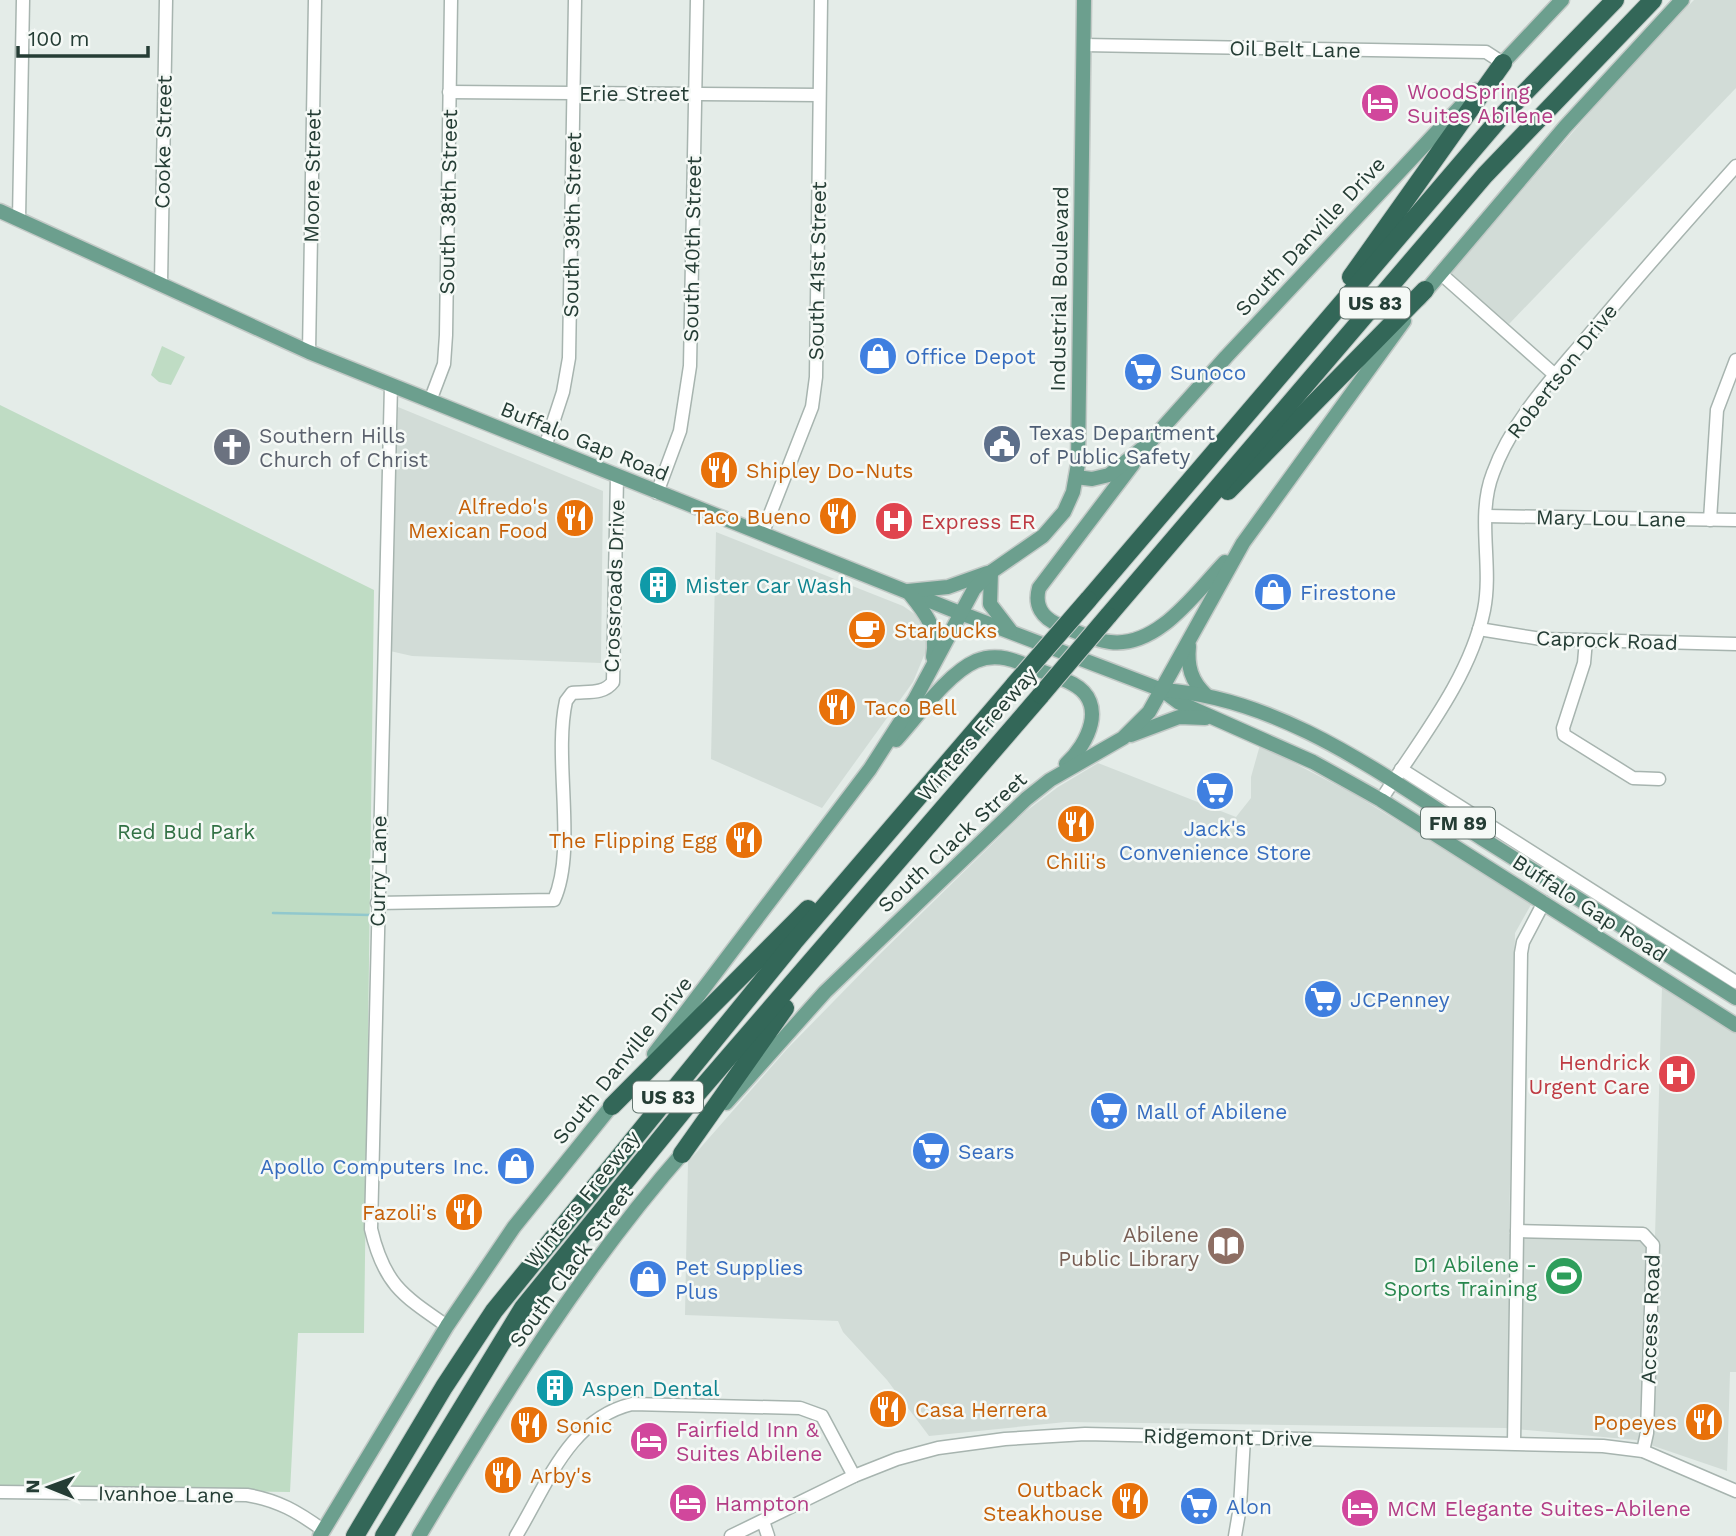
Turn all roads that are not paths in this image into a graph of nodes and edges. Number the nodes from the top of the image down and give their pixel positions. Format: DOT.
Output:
graph roads {
  1 [pos="23,0"];
  2 [pos="166,0"];
  3 [pos="315,0"];
  4 [pos="451,0"];
  5 [pos="575,0"];
  6 [pos="697,0"];
  7 [pos="821,0"];
  8 [pos="1084,0"];
  9 [pos="1562,0"];
  10 [pos="1615,0"];
  11 [pos="1653,0"];
  12 [pos="1682,0"];
  13 [pos="1083,44"];
  14 [pos="1503,63"];
  15 [pos="449,92"];
  16 [pos="575,93"];
  17 [pos="695,94"];
  18 [pos="819,96"];
  19 [pos="1736,166"];
  20 [pos="0,211"];
  21 [pos="19,219"];
  22 [pos="1440,273"];
  23 [pos="161,284"];
  24 [pos="1425,290"];
  25 [pos="1301,351"];
  26 [pos="309,352"];
  27 [pos="1736,360"];
  28 [pos="1555,375"];
  29 [pos="391,385"];
  30 [pos="430,401"];
  31 [pos="1149,443"];
  32 [pos="545,447"];
  33 [pos="617,477"];
  34 [pos="1076,477"];
  35 [pos="657,493"];
  36 [pos="1486,516"];
  37 [pos="1710,520"];
  38 [pos="1736,520"];
  39 [pos="762,532"];
  40 [pos="1243,543"];
  41 [pos="991,572"];
  42 [pos="1143,574"];
  43 [pos="907,592"];
  44 [pos="959,613"];
  45 [pos="1479,629"];
  46 [pos="1015,634"];
  47 [pos="1586,639"];
  48 [pos="1189,642"];
  49 [pos="1736,644"];
  50 [pos="932,666"];
  51 [pos="1162,690"];
  52 [pos="1206,695"];
  53 [pos="1212,718"];
  54 [pos="1123,738"];
  55 [pos="870,769"];
  56 [pos="1397,776"];
  57 [pos="1660,779"];
  58 [pos="1050,780"];
  59 [pos="916,800"];
  60 [pos="1381,800"];
  61 [pos="1577,898"];
  62 [pos="1544,902"];
  63 [pos="377,903"];
  64 [pos="841,928"];
  65 [pos="1736,982"];
  66 [pos="1736,998"];
  67 [pos="1736,1025"];
  68 [pos="612,1106"];
  69 [pos="682,1154"];
  70 [pos="1517,1231"];
  71 [pos="447,1326"];
  72 [pos="1244,1438"];
  73 [pos="1514,1443"];
  74 [pos="1643,1451"];
  75 [pos="854,1476"];
  76 [pos="1736,1491"];
  77 [pos="0,1492"];
  78 [pos="763,1521"];
  79 [pos="321,1533"];
  80 [pos="355,1536"];
  81 [pos="384,1536"];
  82 [pos="419,1536"];
  83 [pos="516,1536"];
  84 [pos="731,1536"];
  85 [pos="768,1536"];
  86 [pos="1235,1536"];
  1 -- 21 [label="street"];
  2 -- 23 [label="street, Cooke Street"];
  3 -- 26 [label="street, Moore Street"];
  4 -- 15 [label="street, South 38th Street"];
  5 -- 16 [label="street, South 39th Street"];
  6 -- 17 [label="street, South 40th Street"];
  7 -- 18 [label="street, South 41st Street"];
  8 -- 13 [label="main road, Industrial Boulevard"];
  9 -- 14 [label="main road, South Danville Drive"];
  10 -- 25 [label="highway, Winters Freeway / US 83"];
  11 -- 42 [label="highway, Winters Freeway / US 83"];
  12 -- 22 [label="main road, South Clack Street"];
  13 -- 14 [label="street, Oil Belt Lane"];
  13 -- 34 [label="main road, Industrial Boulevard"];
  14 -- 25 [label="highway"];
  14 -- 31 [label="main road, South Danville Drive"];
  15 -- 16 [label="street, Erie Street"];
  15 -- 30 [label="street, South 38th Street"];
  16 -- 17 [label="street, Erie Street"];
  16 -- 32 [label="street, South 39th Street"];
  17 -- 18 [label="street, Erie Street"];
  17 -- 35 [label="street, South 40th Street"];
  18 -- 39 [label="street, South 41st Street"];
  19 -- 28 [label="street, Robertson Drive"];
  20 -- 21 [label="main road, Buffalo Gap Road"];
  21 -- 23 [label="main road, Buffalo Gap Road"];
  22 -- 24 [label="main road, South Clack Street"];
  22 -- 28 [label="street"];
  23 -- 26 [label="main road, Buffalo Gap Road"];
  24 -- 40 [label="main road, South Clack Street"];
  24 -- 42 [label="highway"];
  25 -- 59 [label="highway, Winters Freeway / US 83, bridge"];
  26 -- 29 [label="main road, Buffalo Gap Road"];
  27 -- 37 [label="street"];
  28 -- 36 [label="street, Robertson Drive"];
  29 -- 30 [label="main road, Buffalo Gap Road"];
  29 -- 63 [label="street, Curry Lane"];
  30 -- 32 [label="main road, Buffalo Gap Road"];
  31 -- 34 [label="main road, South Danville Drive"];
  31 -- 40 [label="main road"];
  32 -- 33 [label="main road, Buffalo Gap Road"];
  33 -- 35 [label="main road, Buffalo Gap Road"];
  33 -- 63 [label="street, Crossroads Drive"];
  34 -- 41 [label="main road, Industrial Boulevard"];
  35 -- 39 [label="main road, Buffalo Gap Road"];
  36 -- 37 [label="street, Mary Lou Lane"];
  36 -- 45 [label="street, Robertson Drive"];
  37 -- 38 [label="street, Mary Lou Lane"];
  39 -- 43 [label="main road, Buffalo Gap Road"];
  40 -- 48 [label="main road, South Clack Street"];
  41 -- 43 [label="main road"];
  41 -- 44 [label="main road, Industrial Boulevard"];
  41 -- 46 [label="main road"];
  42 -- 64 [label="highway, Winters Freeway / US 83, bridge"];
  43 -- 44 [label="main road, Buffalo Gap Road"];
  43 -- 50 [label="main road"];
  44 -- 46 [label="main road, Buffalo Gap Road / FM 89"];
  44 -- 50 [label="main road, South Danville Drive"];
  45 -- 47 [label="street, Caprock Road"];
  45 -- 56 [label="street, Robertson Drive"];
  46 -- 51 [label="main road, Buffalo Gap Road / FM 89"];
  47 -- 49 [label="street, Caprock Road"];
  47 -- 57 [label="street"];
  48 -- 51 [label="main road, South Clack Street"];
  48 -- 52 [label="main road"];
  50 -- 55 [label="main road, South Danville Drive"];
  51 -- 52 [label="main road, Buffalo Gap Road / FM 89"];
  51 -- 53 [label="main road, Buffalo Gap Road / FM 89"];
  51 -- 54 [label="main road, South Clack Street"];
  52 -- 56 [label="main road, Buffalo Gap Road / FM 89"];
  53 -- 54 [label="main road"];
  53 -- 60 [label="main road, Buffalo Gap Road / FM 89"];
  54 -- 58 [label="main road, South Clack Street"];
  55 -- 58 [label="main road"];
  55 -- 68 [label="main road, South Danville Drive"];
  56 -- 60 [label="street, Robertson Drive"];
  56 -- 61 [label="main road, Buffalo Gap Road / FM 89"];
  56 -- 65 [label="street"];
  58 -- 69 [label="main road, South Clack Street"];
  59 -- 68 [label="highway"];
  59 -- 80 [label="highway, Winters Freeway / US 83"];
  60 -- 62 [label="main road, Buffalo Gap Road / FM 89"];
  61 -- 62 [label="main road"];
  61 -- 66 [label="main road, Buffalo Gap Road / FM 89"];
  62 -- 67 [label="main road, Buffalo Gap Road / FM 89"];
  62 -- 70 [label="street"];
  63 -- 71 [label="street, Curry Lane"];
  64 -- 69 [label="highway"];
  64 -- 81 [label="highway, Winters Freeway / US 83"];
  68 -- 71 [label="main road, South Danville Drive"];
  69 -- 82 [label="main road, South Clack Street"];
  70 -- 73 [label="street"];
  70 -- 74 [label="street, Access Road"];
  71 -- 79 [label="main road, South Danville Drive"];
  72 -- 73 [label="street, Ridgemont Drive"];
  72 -- 75 [label="street, Ridgemont Drive"];
  72 -- 86 [label="street"];
  73 -- 74 [label="street, Ridgemont Drive"];
  74 -- 76 [label="street, Ridgemont Drive"];
  75 -- 78 [label="street, Ridgemont Drive"];
  75 -- 83 [label="street"];
  77 -- 79 [label="street, Ivanhoe Lane"];
  78 -- 84 [label="street, Ridgemont Drive"];
  78 -- 85 [label="street"];
}
